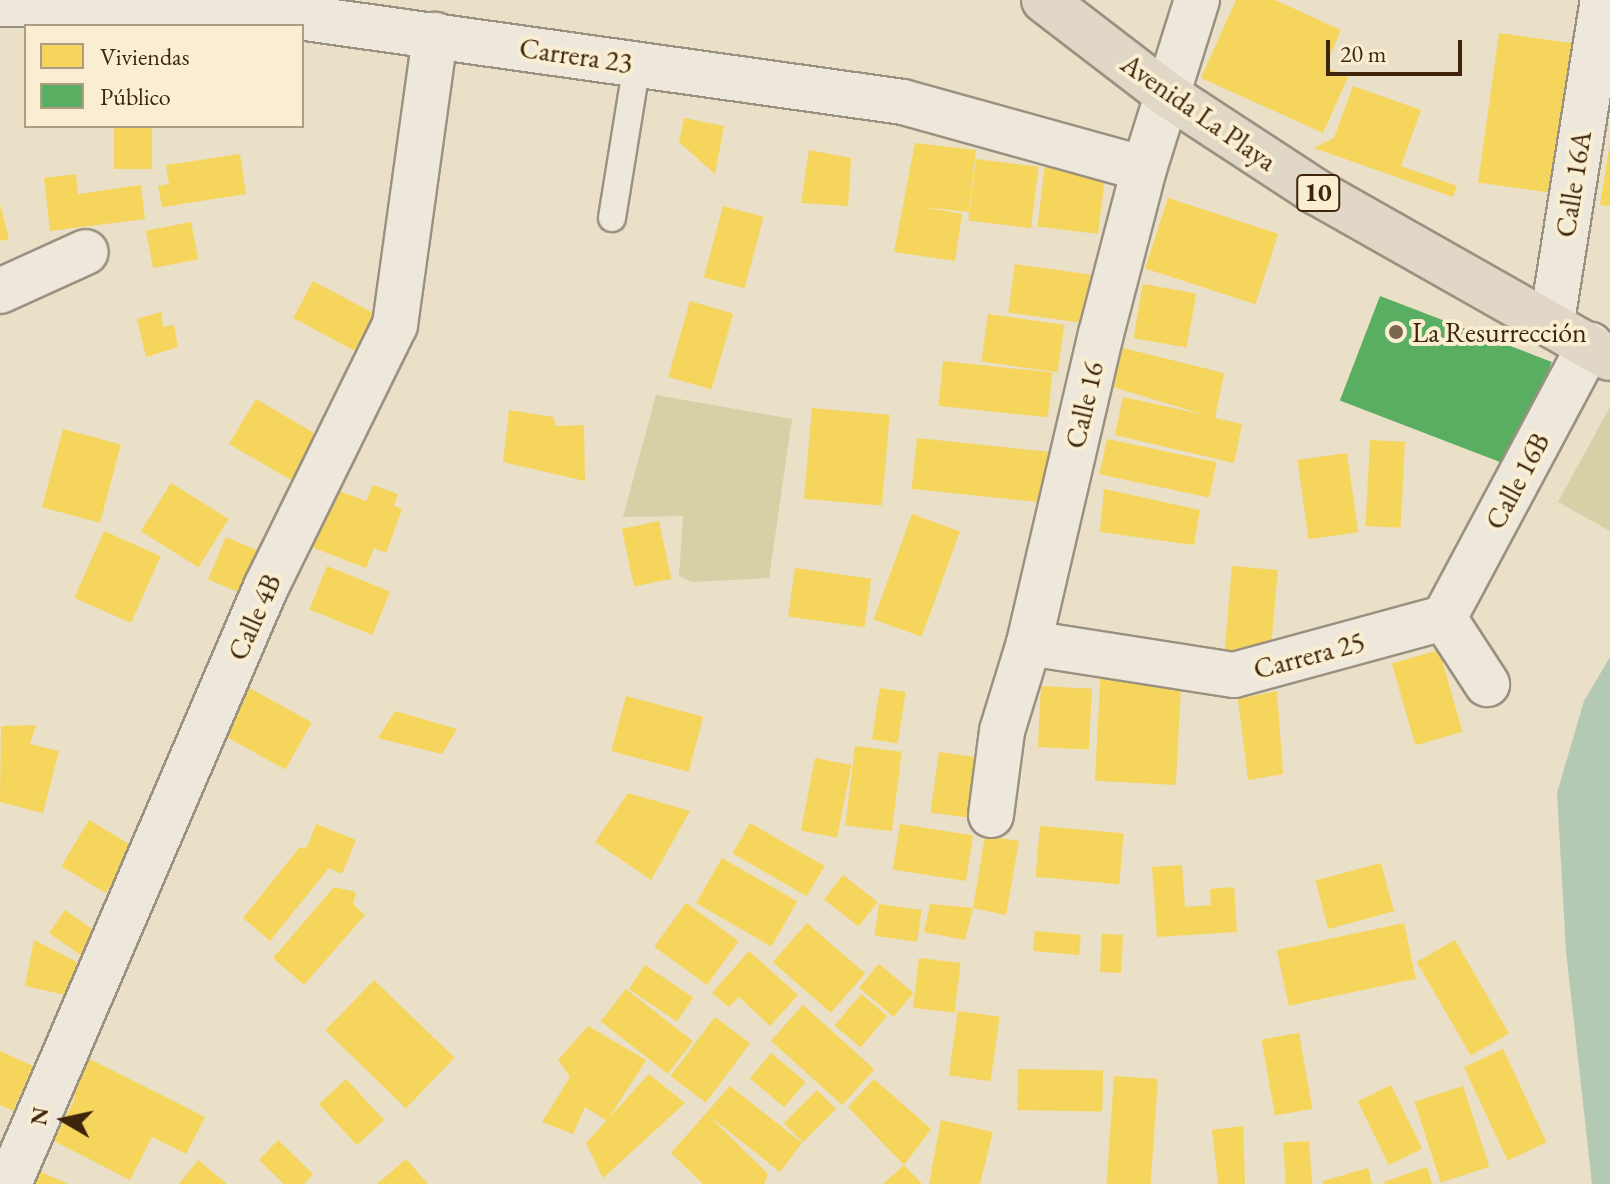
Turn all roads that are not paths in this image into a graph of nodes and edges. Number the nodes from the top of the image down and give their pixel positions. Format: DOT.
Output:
graph roads {
  1 [pos="1044,0"];
  2 [pos="1197,0"];
  3 [pos="1603,0"];
  4 [pos="213,3"];
  5 [pos="0,4"];
  6 [pos="435,35"];
  7 [pos="637,64"];
  8 [pos="1168,95"];
  9 [pos="1144,169"];
  10 [pos="612,218"];
  11 [pos="86,252"];
  12 [pos="0,291"];
  13 [pos="1552,321"];
  14 [pos="1600,351"];
  15 [pos="1444,618"];
  16 [pos="1029,643"];
  17 [pos="1487,684"];
  18 [pos="991,815"];
  19 [pos="9,1184"];
  1 -- 8 [label="main road, Avenida La Playa / 10"];
  2 -- 8 [label="street, Calle 16"];
  3 -- 13 [label="street, Calle 16A"];
  4 -- 5 [label="street, Carrera 23"];
  4 -- 6 [label="street, Carrera 23"];
  6 -- 7 [label="street, Carrera 23"];
  6 -- 19 [label="street, Calle 4B"];
  7 -- 9 [label="street, Carrera 23"];
  7 -- 10 [label="lane"];
  8 -- 9 [label="street, Calle 16"];
  8 -- 13 [label="main road, Avenida La Playa / 10"];
  9 -- 16 [label="street, Calle 16"];
  11 -- 12 [label="street"];
  13 -- 14 [label="main road, Avenida La Playa / 10"];
  14 -- 15 [label="street, Calle 16B"];
  15 -- 16 [label="street, Carrera 25"];
  15 -- 17 [label="street"];
  16 -- 18 [label="street, Calle 16"];
}
